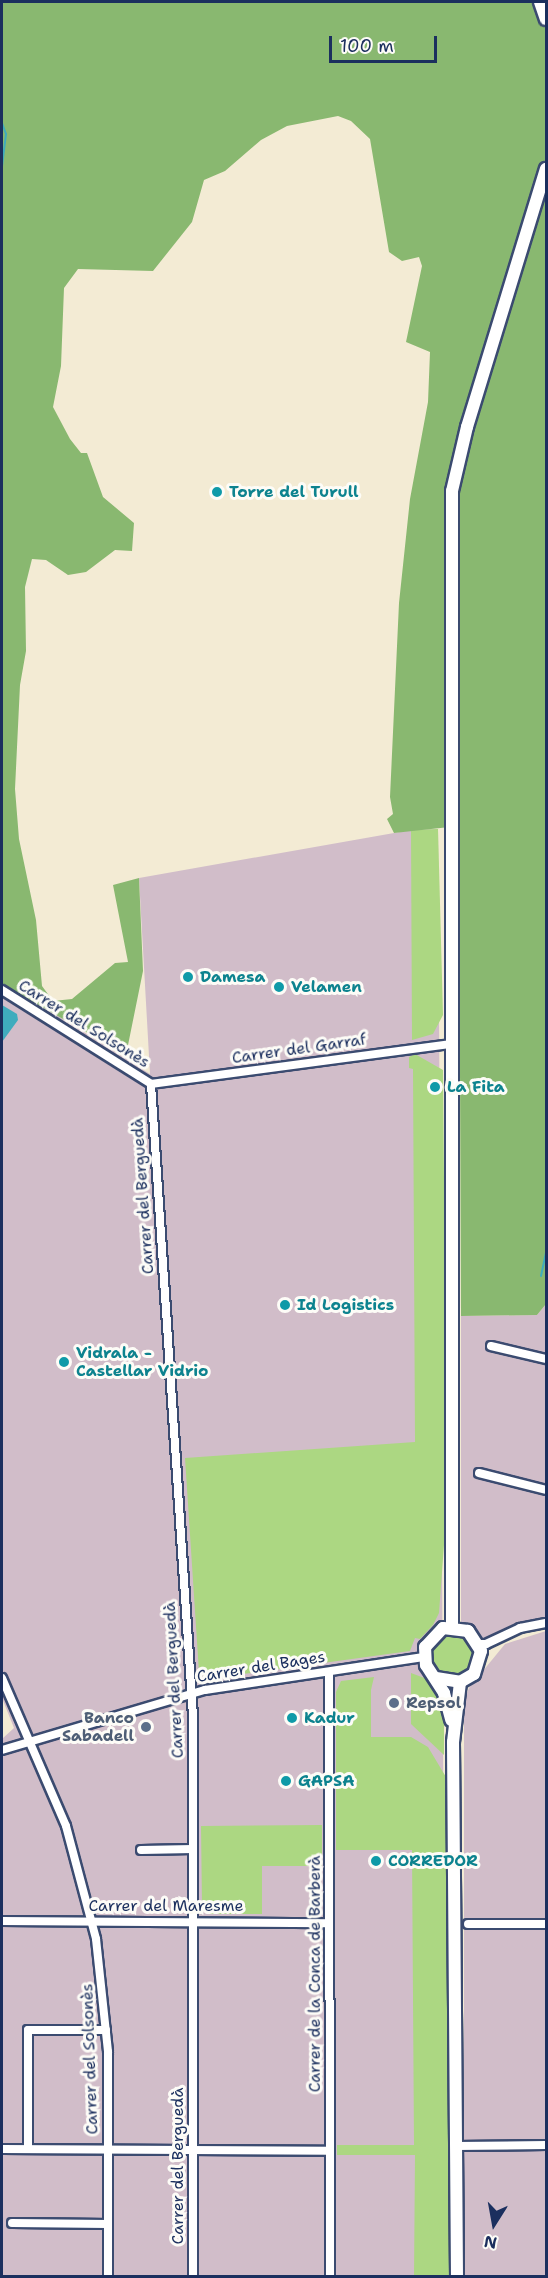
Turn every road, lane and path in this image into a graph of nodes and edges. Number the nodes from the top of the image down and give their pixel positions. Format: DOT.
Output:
graph roads {
  1 [pos="540,2"];
  2 [pos="546,19"];
  3 [pos="546,169"];
  4 [pos="2,990"];
  5 [pos="451,1044"];
  6 [pos="151,1084"];
  7 [pos="490,1346"];
  8 [pos="546,1359"];
  9 [pos="479,1473"];
  10 [pos="546,1490"];
  11 [pos="546,1623"];
  12 [pos="452,1626"];
  13 [pos="479,1644"];
  14 [pos="424,1657"];
  15 [pos="329,1672"];
  16 [pos="2,1678"];
  17 [pos="436,1678"];
  18 [pos="460,1682"];
  19 [pos="192,1692"];
  20 [pos="453,1729"];
  21 [pos="31,1740"];
  22 [pos="2,1750"];
  23 [pos="193,1849"];
  24 [pos="141,1850"];
  25 [pos="92,1920"];
  26 [pos="2,1921"];
  27 [pos="193,1921"];
  28 [pos="329,1923"];
  29 [pos="468,1924"];
  30 [pos="546,1924"];
  31 [pos="106,2030"];
  32 [pos="546,2145"];
  33 [pos="456,2146"];
  34 [pos="2,2149"];
  35 [pos="28,2149"];
  36 [pos="108,2149"];
  37 [pos="193,2150"];
  38 [pos="330,2151"];
  39 [pos="12,2223"];
  40 [pos="108,2224"];
  41 [pos="108,2277"];
  42 [pos="193,2277"];
  43 [pos="330,2277"];
  44 [pos="457,2277"];
  1 -- 2 [label="street"];
  3 -- 5 [label="street"];
  4 -- 6 [label="street, Carrer del Solsonès"];
  5 -- 6 [label="street, Carrer del Garraf"];
  5 -- 12 [label="street"];
  6 -- 19 [label="street, Carrer del Berguedà"];
  7 -- 8 [label="street"];
  9 -- 10 [label="street"];
  11 -- 13 [label="street"];
  12 -- 13 [label="street"];
  12 -- 14 [label="street"];
  13 -- 18 [label="street"];
  14 -- 15 [label="street, Carrer del Bages"];
  14 -- 17 [label="street"];
  15 -- 19 [label="street, Carrer del Bages"];
  15 -- 28 [label="street, Carrer de la Conca de Barberà"];
  16 -- 21 [label="street, Carrer del Solsonès"];
  17 -- 18 [label="street"];
  17 -- 20 [label="street"];
  18 -- 20 [label="street"];
  19 -- 21 [label="street, Carrer del Bages"];
  19 -- 23 [label="street, Carrer del Berguedà"];
  20 -- 33 [label="street"];
  21 -- 22 [label="street, Carrer del Bages"];
  21 -- 25 [label="street, Carrer del Solsonès"];
  23 -- 24 [label="street"];
  23 -- 27 [label="street, Carrer del Berguedà"];
  25 -- 26 [label="street, Carrer del Maresme"];
  25 -- 27 [label="street, Carrer del Maresme"];
  25 -- 31 [label="street, Carrer del Solsonès"];
  27 -- 28 [label="street, Carrer del Maresme"];
  27 -- 37 [label="street, Carrer del Berguedà"];
  28 -- 38 [label="street, Carrer de la Conca de Barberà"];
  29 -- 30 [label="street"];
  31 -- 35 [label="street"];
  31 -- 36 [label="street, Carrer del Solsonès"];
  32 -- 33 [label="street"];
  33 -- 44 [label="street"];
  34 -- 35 [label="street"];
  35 -- 36 [label="street"];
  36 -- 37 [label="street"];
  36 -- 40 [label="street, Carrer del Solsonès"];
  37 -- 38 [label="street"];
  37 -- 42 [label="street, Carrer del Berguedà"];
  38 -- 43 [label="street, Carrer de la Conca de Barberà"];
  39 -- 40 [label="street"];
  40 -- 41 [label="street, Carrer del Solsonès"];
}
